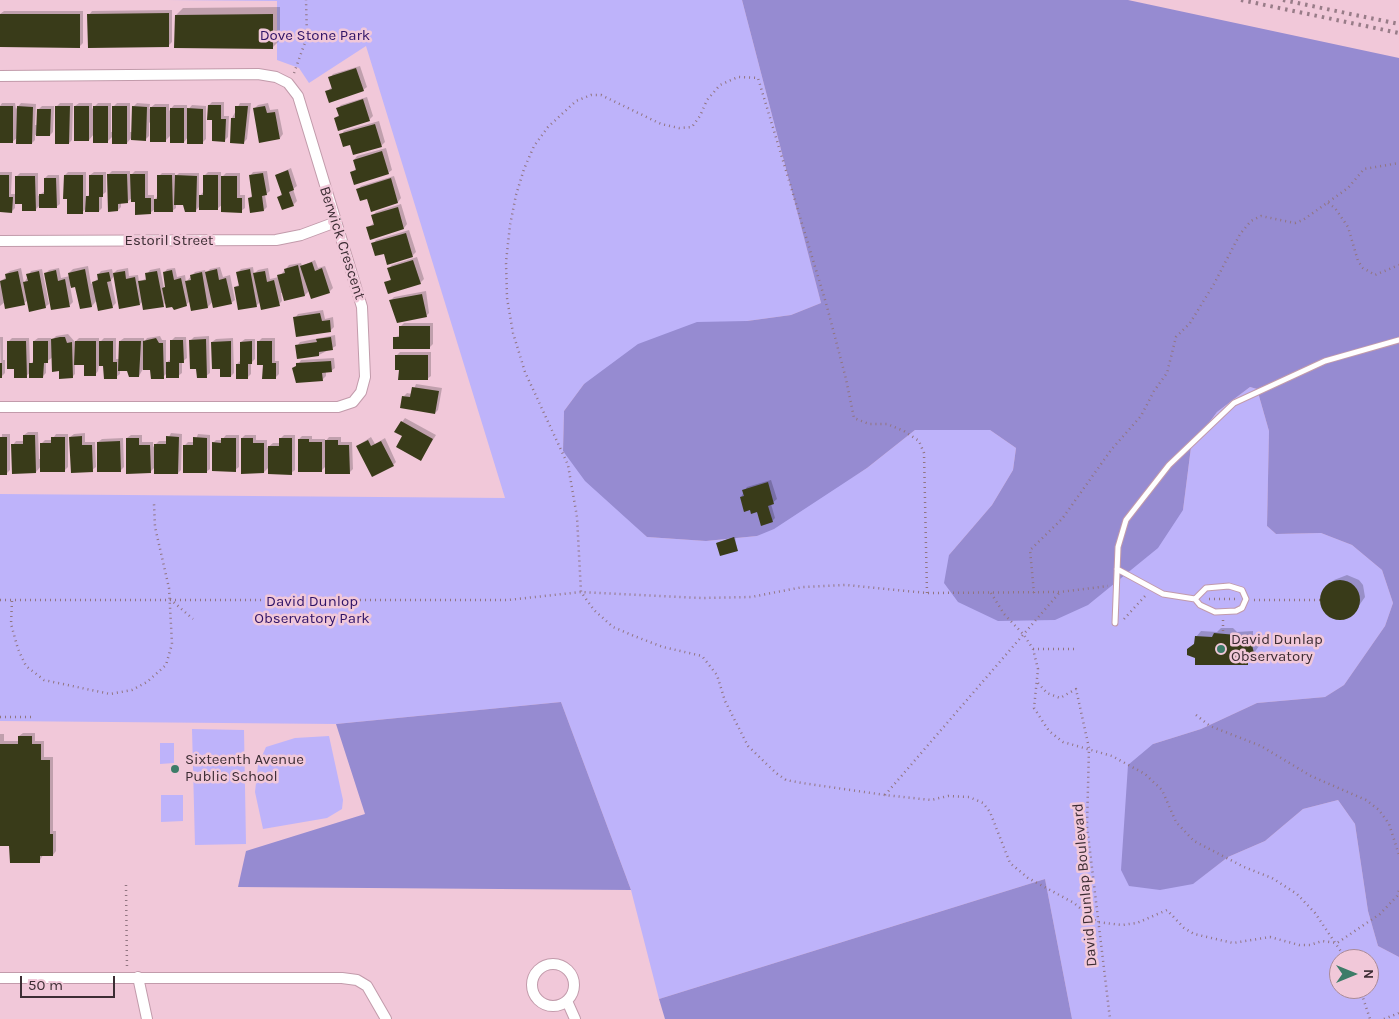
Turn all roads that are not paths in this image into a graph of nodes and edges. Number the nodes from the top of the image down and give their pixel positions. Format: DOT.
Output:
graph roads {
  1 [pos="0,76"];
  2 [pos="336,222"];
  3 [pos="0,241"];
  4 [pos="1399,340"];
  5 [pos="0,407"];
  6 [pos="1117,569"];
  7 [pos="1195,599"];
  8 [pos="1115,623"];
  9 [pos="0,978"];
  10 [pos="138,978"];
  11 [pos="567,1001"];
  12 [pos="147,1019"];
  13 [pos="386,1019"];
  14 [pos="575,1019"];
  1 -- 2 [label="street, Berwick Crescent"];
  2 -- 3 [label="street, Estoril Street"];
  2 -- 5 [label="street, Berwick Crescent"];
  4 -- 6 [label="lane"];
  6 -- 7 [label="lane"];
  6 -- 8 [label="lane"];
  7 -- 7 [label="lane"];
  9 -- 10 [label="street"];
  10 -- 12 [label="street"];
  10 -- 13 [label="street"];
  11 -- 11 [label="street"];
  11 -- 14 [label="street"];
}
